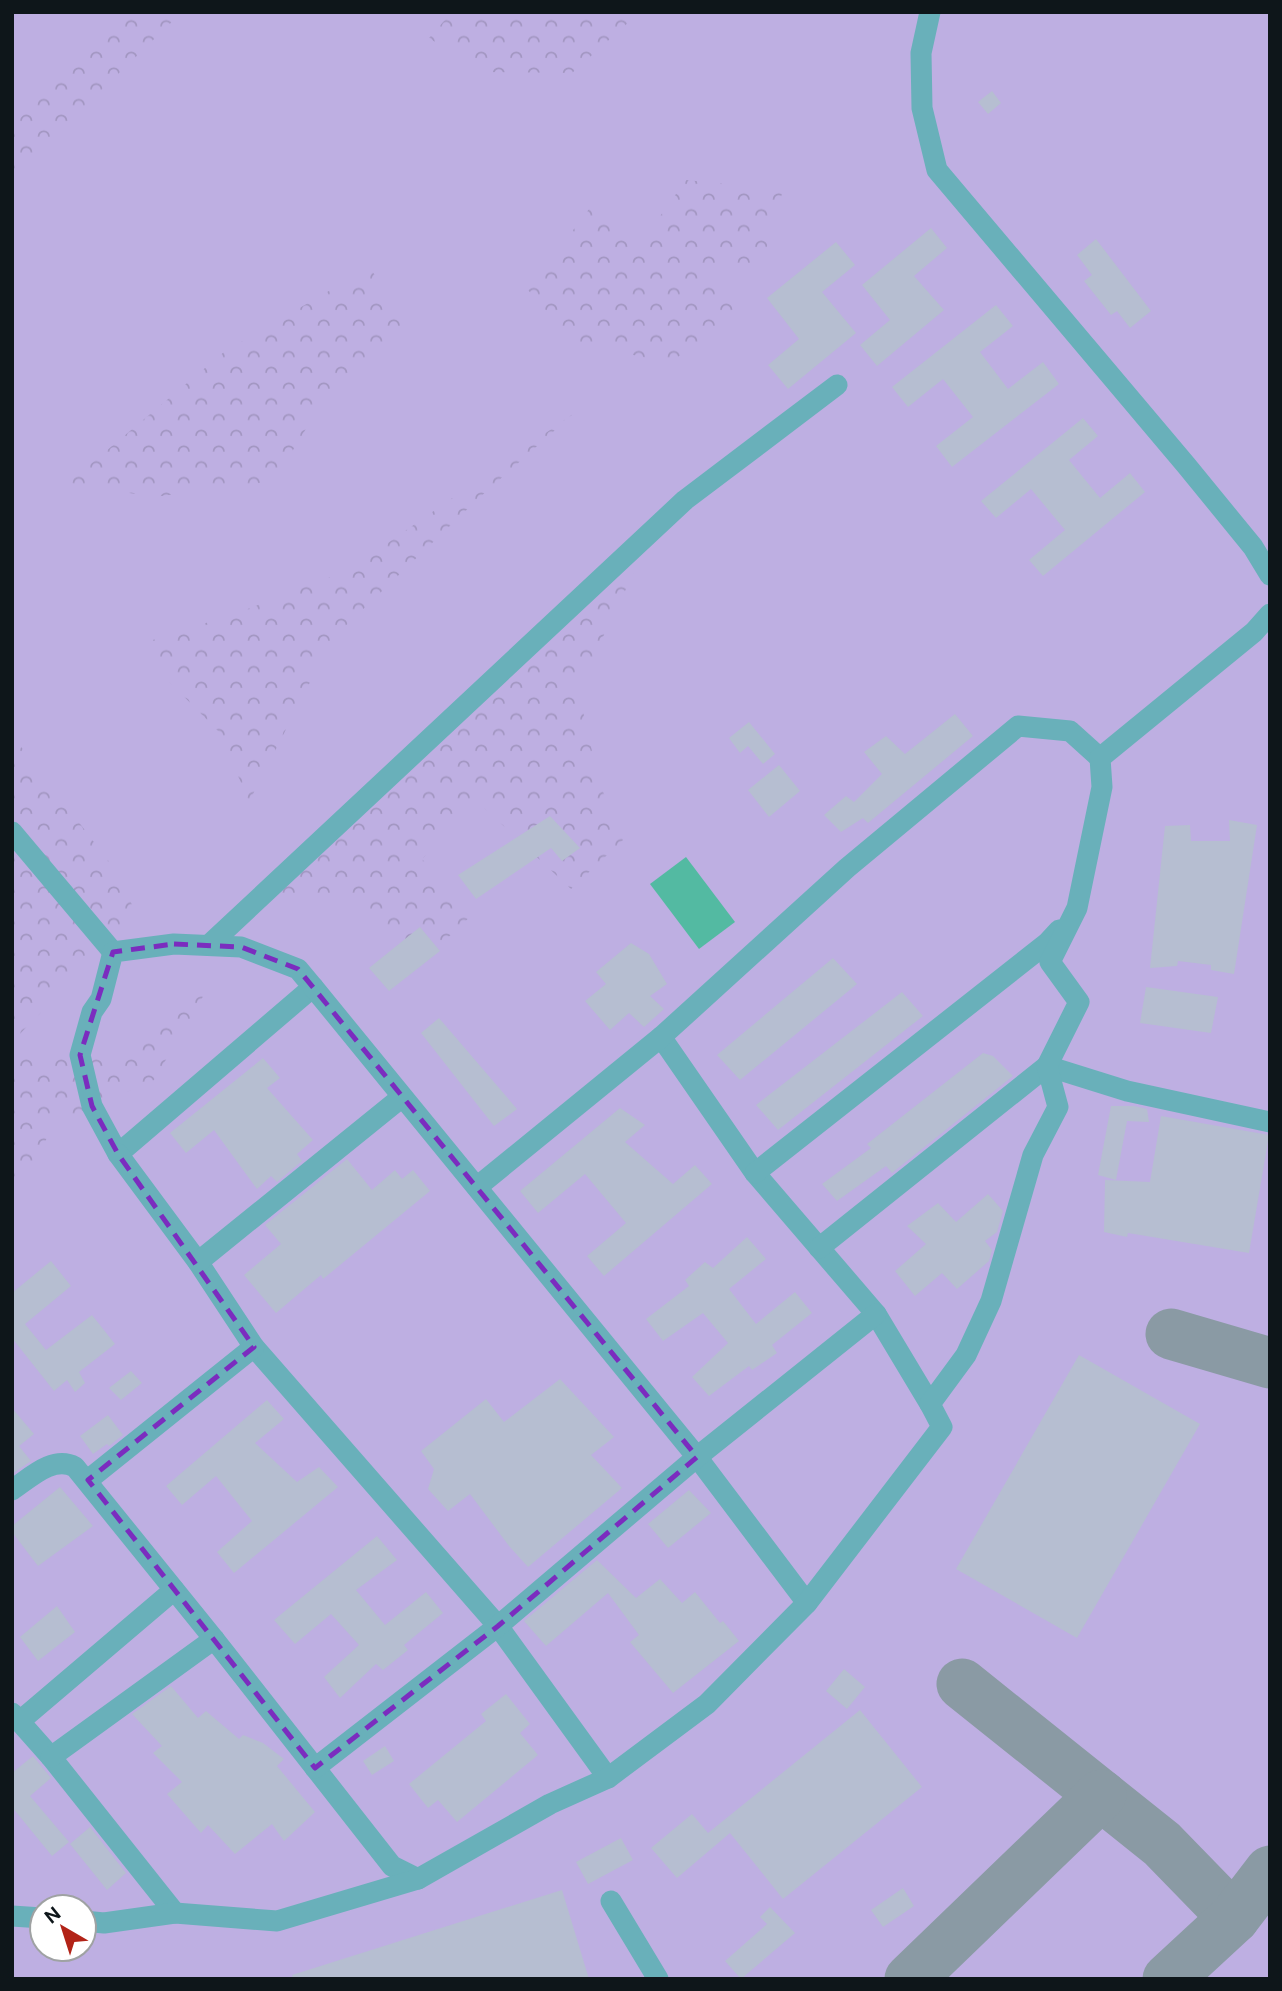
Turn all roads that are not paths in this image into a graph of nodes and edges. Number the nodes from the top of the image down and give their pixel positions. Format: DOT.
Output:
graph roads {
  1 [pos="930,12"];
  2 [pos="837,385"];
  3 [pos="1270,575"];
  4 [pos="1270,614"];
  5 [pos="1100,758"];
  6 [pos="12,832"];
  7 [pos="1077,908"];
  8 [pos="209,945"];
  9 [pos="113,952"];
  10 [pos="313,987"];
  11 [pos="661,1037"];
  12 [pos="1047,1066"];
  13 [pos="402,1097"];
  14 [pos="1270,1122"];
  15 [pos="118,1154"];
  16 [pos="755,1172"];
  17 [pos="477,1188"];
  18 [pos="819,1248"];
  19 [pos="198,1262"];
  20 [pos="876,1314"];
  21 [pos="254,1347"];
  22 [pos="930,1404"];
  23 [pos="697,1457"];
  24 [pos="88,1480"];
  25 [pos="12,1490"];
  26 [pos="174,1590"];
  27 [pos="807,1603"];
  28 [pos="498,1626"];
  29 [pos="214,1639"];
  30 [pos="16,1717"];
  31 [pos="51,1757"];
  32 [pos="315,1768"];
  33 [pos="608,1779"];
  34 [pos="418,1879"];
  35 [pos="611,1901"];
  36 [pos="175,1913"];
  37 [pos="98,1923"];
  38 [pos="659,1979"];
  1 -- 3 [label="street"];
  2 -- 8 [label="street"];
  4 -- 5 [label="street"];
  5 -- 7 [label="street"];
  5 -- 11 [label="street"];
  6 -- 9 [label="street"];
  7 -- 12 [label="street"];
  7 -- 16 [label="street"];
  8 -- 9 [label="street"];
  8 -- 10 [label="street"];
  9 -- 15 [label="street"];
  10 -- 13 [label="street"];
  10 -- 15 [label="street"];
  11 -- 16 [label="street"];
  11 -- 17 [label="street"];
  12 -- 14 [label="street"];
  12 -- 18 [label="street"];
  12 -- 22 [label="street"];
  13 -- 17 [label="street"];
  13 -- 19 [label="street"];
  15 -- 19 [label="street"];
  16 -- 18 [label="street"];
  17 -- 23 [label="street"];
  18 -- 20 [label="street"];
  19 -- 21 [label="street"];
  20 -- 22 [label="street"];
  20 -- 23 [label="street"];
  21 -- 24 [label="street"];
  21 -- 28 [label="street"];
  22 -- 27 [label="street"];
  23 -- 27 [label="street"];
  23 -- 28 [label="street"];
  24 -- 25 [label="street"];
  24 -- 26 [label="street"];
  26 -- 29 [label="street"];
  26 -- 30 [label="street"];
  27 -- 33 [label="street"];
  28 -- 32 [label="street"];
  28 -- 33 [label="street"];
  29 -- 31 [label="street"];
  29 -- 32 [label="street"];
  30 -- 31 [label="street"];
  31 -- 36 [label="street"];
  32 -- 34 [label="street"];
  33 -- 34 [label="street"];
  34 -- 36 [label="street"];
  35 -- 38 [label="street"];
  36 -- 37 [label="street"];
}
